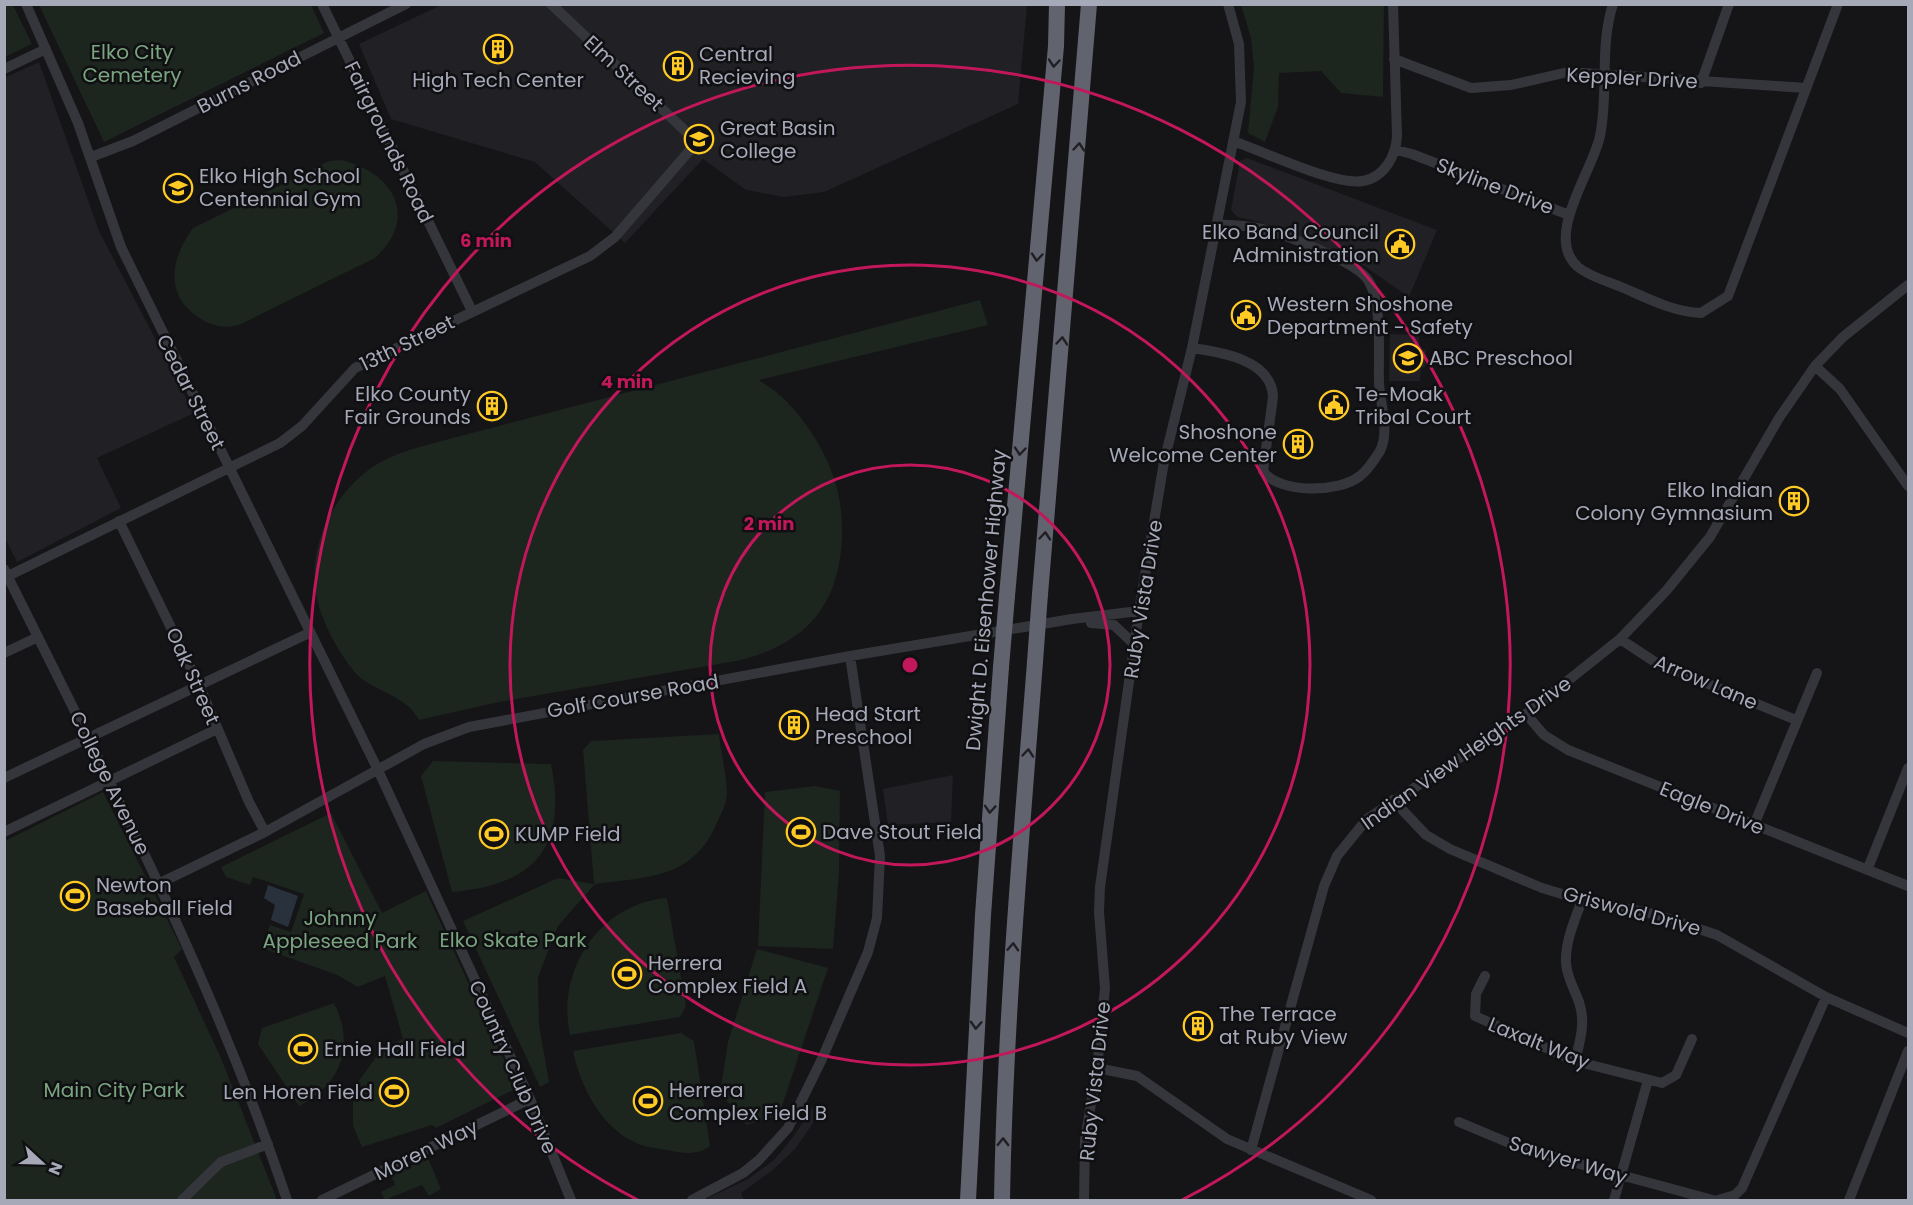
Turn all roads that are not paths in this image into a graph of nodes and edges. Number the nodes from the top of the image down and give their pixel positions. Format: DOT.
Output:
graph roads {
  1 [pos="26,4"];
  2 [pos="322,4"];
  3 [pos="406,4"];
  4 [pos="551,4"];
  5 [pos="1057,4"];
  6 [pos="1089,4"];
  7 [pos="1228,4"];
  8 [pos="1393,4"];
  9 [pos="1613,4"];
  10 [pos="1729,4"];
  11 [pos="1838,4"];
  12 [pos="338,37"];
  13 [pos="46,49"];
  14 [pos="1394,59"];
  15 [pos="4,69"];
  16 [pos="1603,74"];
  17 [pos="1701,83"];
  18 [pos="1806,88"];
  19 [pos="1233,141"];
  20 [pos="697,142"];
  21 [pos="1396,150"];
  22 [pos="91,157"];
  23 [pos="1569,215"];
  24 [pos="1217,224"];
  25 [pos="1908,285"];
  26 [pos="472,311"];
  27 [pos="1192,348"];
  28 [pos="1815,366"];
  29 [pos="228,468"];
  30 [pos="1908,486"];
  31 [pos="119,521"];
  32 [pos="6,573"];
  33 [pos="1139,611"];
  34 [pos="1049,622"];
  35 [pos="309,633"];
  36 [pos="38,637"];
  37 [pos="1620,639"];
  38 [pos="1134,644"];
  39 [pos="4,653"];
  40 [pos="850,656"];
  41 [pos="1817,673"];
  42 [pos="199,685"];
  43 [pos="1526,714"];
  44 [pos="1796,720"];
  45 [pos="217,729"];
  46 [pos="88,738"];
  47 [pos="1908,768"];
  48 [pos="378,770"];
  49 [pos="4,778"];
  50 [pos="109,780"];
  51 [pos="1393,800"];
  52 [pos="1754,825"];
  53 [pos="4,832"];
  54 [pos="264,832"];
  55 [pos="1868,868"];
  56 [pos="160,883"];
  57 [pos="1908,886"];
  58 [pos="1582,900"];
  59 [pos="1485,976"];
  60 [pos="1826,997"];
  61 [pos="1908,1033"];
  62 [pos="1692,1040"];
  63 [pos="1908,1051"];
  64 [pos="1575,1061"];
  65 [pos="1097,1068"];
  66 [pos="1648,1080"];
  67 [pos="530,1099"];
  68 [pos="1459,1122"];
  69 [pos="268,1144"];
  70 [pos="1251,1150"];
  71 [pos="1620,1177"];
  72 [pos="182,1200"];
  73 [pos="287,1200"];
  74 [pos="322,1200"];
  75 [pos="571,1200"];
  76 [pos="692,1200"];
  77 [pos="968,1200"];
  78 [pos="1002,1200"];
  79 [pos="1084,1200"];
  80 [pos="1371,1200"];
  81 [pos="1614,1200"];
  82 [pos="1713,1200"];
  83 [pos="1718,1200"];
  84 [pos="1849,1200"];
  1 -- 13 [label="street, Cedar Street"];
  2 -- 12 [label="street, Fairgrounds Road"];
  3 -- 12 [label="street, Burns Road"];
  4 -- 20 [label="street, Elm Street"];
  5 -- 77 [label="highway, Dwight D. Eisenhower Highway, one-way, bridge"];
  78 -- 6 [label="highway, one-way, bridge"];
  7 -- 19 [label="street, Ruby Vista Drive"];
  8 -- 14 [label="street"];
  9 -- 16 [label="street"];
  10 -- 17 [label="street"];
  11 -- 18 [label="street, Skyline Drive"];
  12 -- 22 [label="street, Burns Road"];
  12 -- 26 [label="street, Fairgrounds Road"];
  13 -- 15 [label="street"];
  13 -- 22 [label="street, Cedar Street"];
  14 -- 16 [label="street, Keppler Drive"];
  14 -- 21 [label="street"];
  16 -- 17 [label="street, Keppler Drive"];
  16 -- 23 [label="street"];
  17 -- 18 [label="street, Keppler Drive"];
  18 -- 23 [label="street, Skyline Drive"];
  19 -- 21 [label="street"];
  19 -- 24 [label="street, Ruby Vista Drive"];
  20 -- 26 [label="street, 13th Street"];
  21 -- 23 [label="street, Skyline Drive"];
  22 -- 29 [label="street, Cedar Street"];
  24 -- 27 [label="street, Ruby Vista Drive"];
  24 -- 27 [label="street"];
  25 -- 28 [label="street, Indian View Heights Drive"];
  26 -- 29 [label="street, 13th Street"];
  27 -- 33 [label="street, Ruby Vista Drive"];
  28 -- 30 [label="street"];
  28 -- 37 [label="street, Indian View Heights Drive"];
  29 -- 31 [label="street, 13th Street"];
  29 -- 35 [label="street, Cedar Street"];
  31 -- 32 [label="street, 13th Street"];
  31 -- 42 [label="street, Oak Street"];
  32 -- 36 [label="street, College Avenue"];
  33 -- 34 [label="street, Golf Course Road"];
  33 -- 38 [label="street, Ruby Vista Drive"];
  34 -- 38 [label="street"];
  34 -- 40 [label="street, Golf Course Road"];
  35 -- 42 [label="street"];
  35 -- 48 [label="street, Cedar Street"];
  36 -- 39 [label="street"];
  36 -- 46 [label="street, College Avenue"];
  37 -- 43 [label="street, Indian View Heights Drive"];
  37 -- 44 [label="street, Arrow Lane"];
  38 -- 65 [label="street, Ruby Vista Drive"];
  40 -- 48 [label="street, Golf Course Road"];
  40 -- 76 [label="street"];
  41 -- 44 [label="street"];
  42 -- 45 [label="street, Oak Street"];
  42 -- 46 [label="street"];
  43 -- 51 [label="street, Indian View Heights Drive"];
  43 -- 52 [label="street, Eagle Drive"];
  44 -- 52 [label="street"];
  45 -- 50 [label="street"];
  45 -- 54 [label="street, Oak Street"];
  46 -- 49 [label="street"];
  46 -- 50 [label="street, College Avenue"];
  47 -- 55 [label="street"];
  48 -- 54 [label="street, Golf Course Road"];
  48 -- 67 [label="street, Country Club Drive"];
  50 -- 53 [label="street"];
  50 -- 56 [label="street, College Avenue"];
  51 -- 58 [label="street, Griswold Drive"];
  51 -- 70 [label="street, Indian View Heights Drive"];
  52 -- 55 [label="street, Eagle Drive"];
  54 -- 56 [label="street, Golf Course Road"];
  55 -- 57 [label="street, Eagle Drive"];
  56 -- 69 [label="street, College Avenue"];
  58 -- 60 [label="street, Griswold Drive"];
  58 -- 64 [label="street"];
  59 -- 64 [label="street, Laxalt Way"];
  60 -- 61 [label="street, Griswold Drive"];
  60 -- 83 [label="street"];
  62 -- 66 [label="street, Laxalt Way"];
  63 -- 84 [label="street"];
  64 -- 66 [label="street, Laxalt Way"];
  65 -- 70 [label="street"];
  65 -- 79 [label="street, Ruby Vista Drive"];
  66 -- 71 [label="street"];
  67 -- 74 [label="street, Moren Way"];
  67 -- 75 [label="street, Country Club Drive"];
  68 -- 71 [label="street, Sawyer Way"];
  69 -- 72 [label="street"];
  69 -- 73 [label="street, College Avenue"];
  70 -- 80 [label="street"];
  71 -- 81 [label="street"];
  71 -- 82 [label="street, Sawyer Way"];
}
